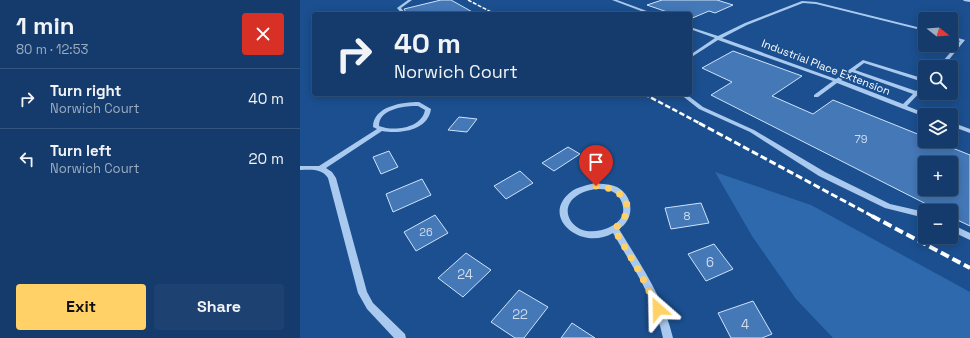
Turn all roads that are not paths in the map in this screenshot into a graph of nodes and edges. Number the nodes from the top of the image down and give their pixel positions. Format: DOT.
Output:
graph roads {
  1 [pos="410,0"];
  2 [pos="614,0"];
  3 [pos="965,0"];
  4 [pos="970,1"];
  5 [pos="402,12"];
  6 [pos="647,12"];
  7 [pos="918,28"];
  8 [pos="692,29"];
  9 [pos="718,38"];
  10 [pos="958,39"];
  11 [pos="958,46"];
  12 [pos="953,52"];
  13 [pos="692,56"];
  14 [pos="946,60"];
  15 [pos="851,70"];
  16 [pos="838,81"];
  17 [pos="918,81"];
  18 [pos="917,93"];
  19 [pos="686,96"];
  20 [pos="816,96"];
  21 [pos="903,107"];
  22 [pos="918,112"];
  23 [pos="958,127"];
  24 [pos="380,130"];
  25 [pos="970,131"];
  26 [pos="300,168"];
  27 [pos="321,168"];
  28 [pos="918,213"];
  29 [pos="614,229"];
  30 [pos="958,231"];
  31 [pos="970,237"];
  32 [pos="401,338"];
  33 [pos="668,338"];
  1 -- 5 [label="street"];
  2 -- 6 [label="street"];
  3 -- 4 [label="street"];
  7 -- 9 [label="street"];
  8 -- 9 [label="street, Industrial Place Extension"];
  9 -- 13 [label="street"];
  9 -- 16 [label="street, Industrial Place Extension"];
  10 -- 11 [label="street"];
  12 -- 14 [label="street"];
  15 -- 16 [label="street"];
  15 -- 17 [label="street"];
  15 -- 18 [label="street"];
  16 -- 20 [label="street"];
  16 -- 21 [label="street, Industrial Place Extension"];
  18 -- 21 [label="street"];
  19 -- 28 [label="street"];
  21 -- 22 [label="street, Industrial Place Extension"];
  23 -- 25 [label="street"];
  24 -- 24 [label="street"];
  24 -- 27 [label="street"];
  26 -- 27 [label="street"];
  27 -- 32 [label="street"];
  29 -- 29 [label="street"];
  29 -- 33 [label="street"];
  30 -- 31 [label="street"];
}
